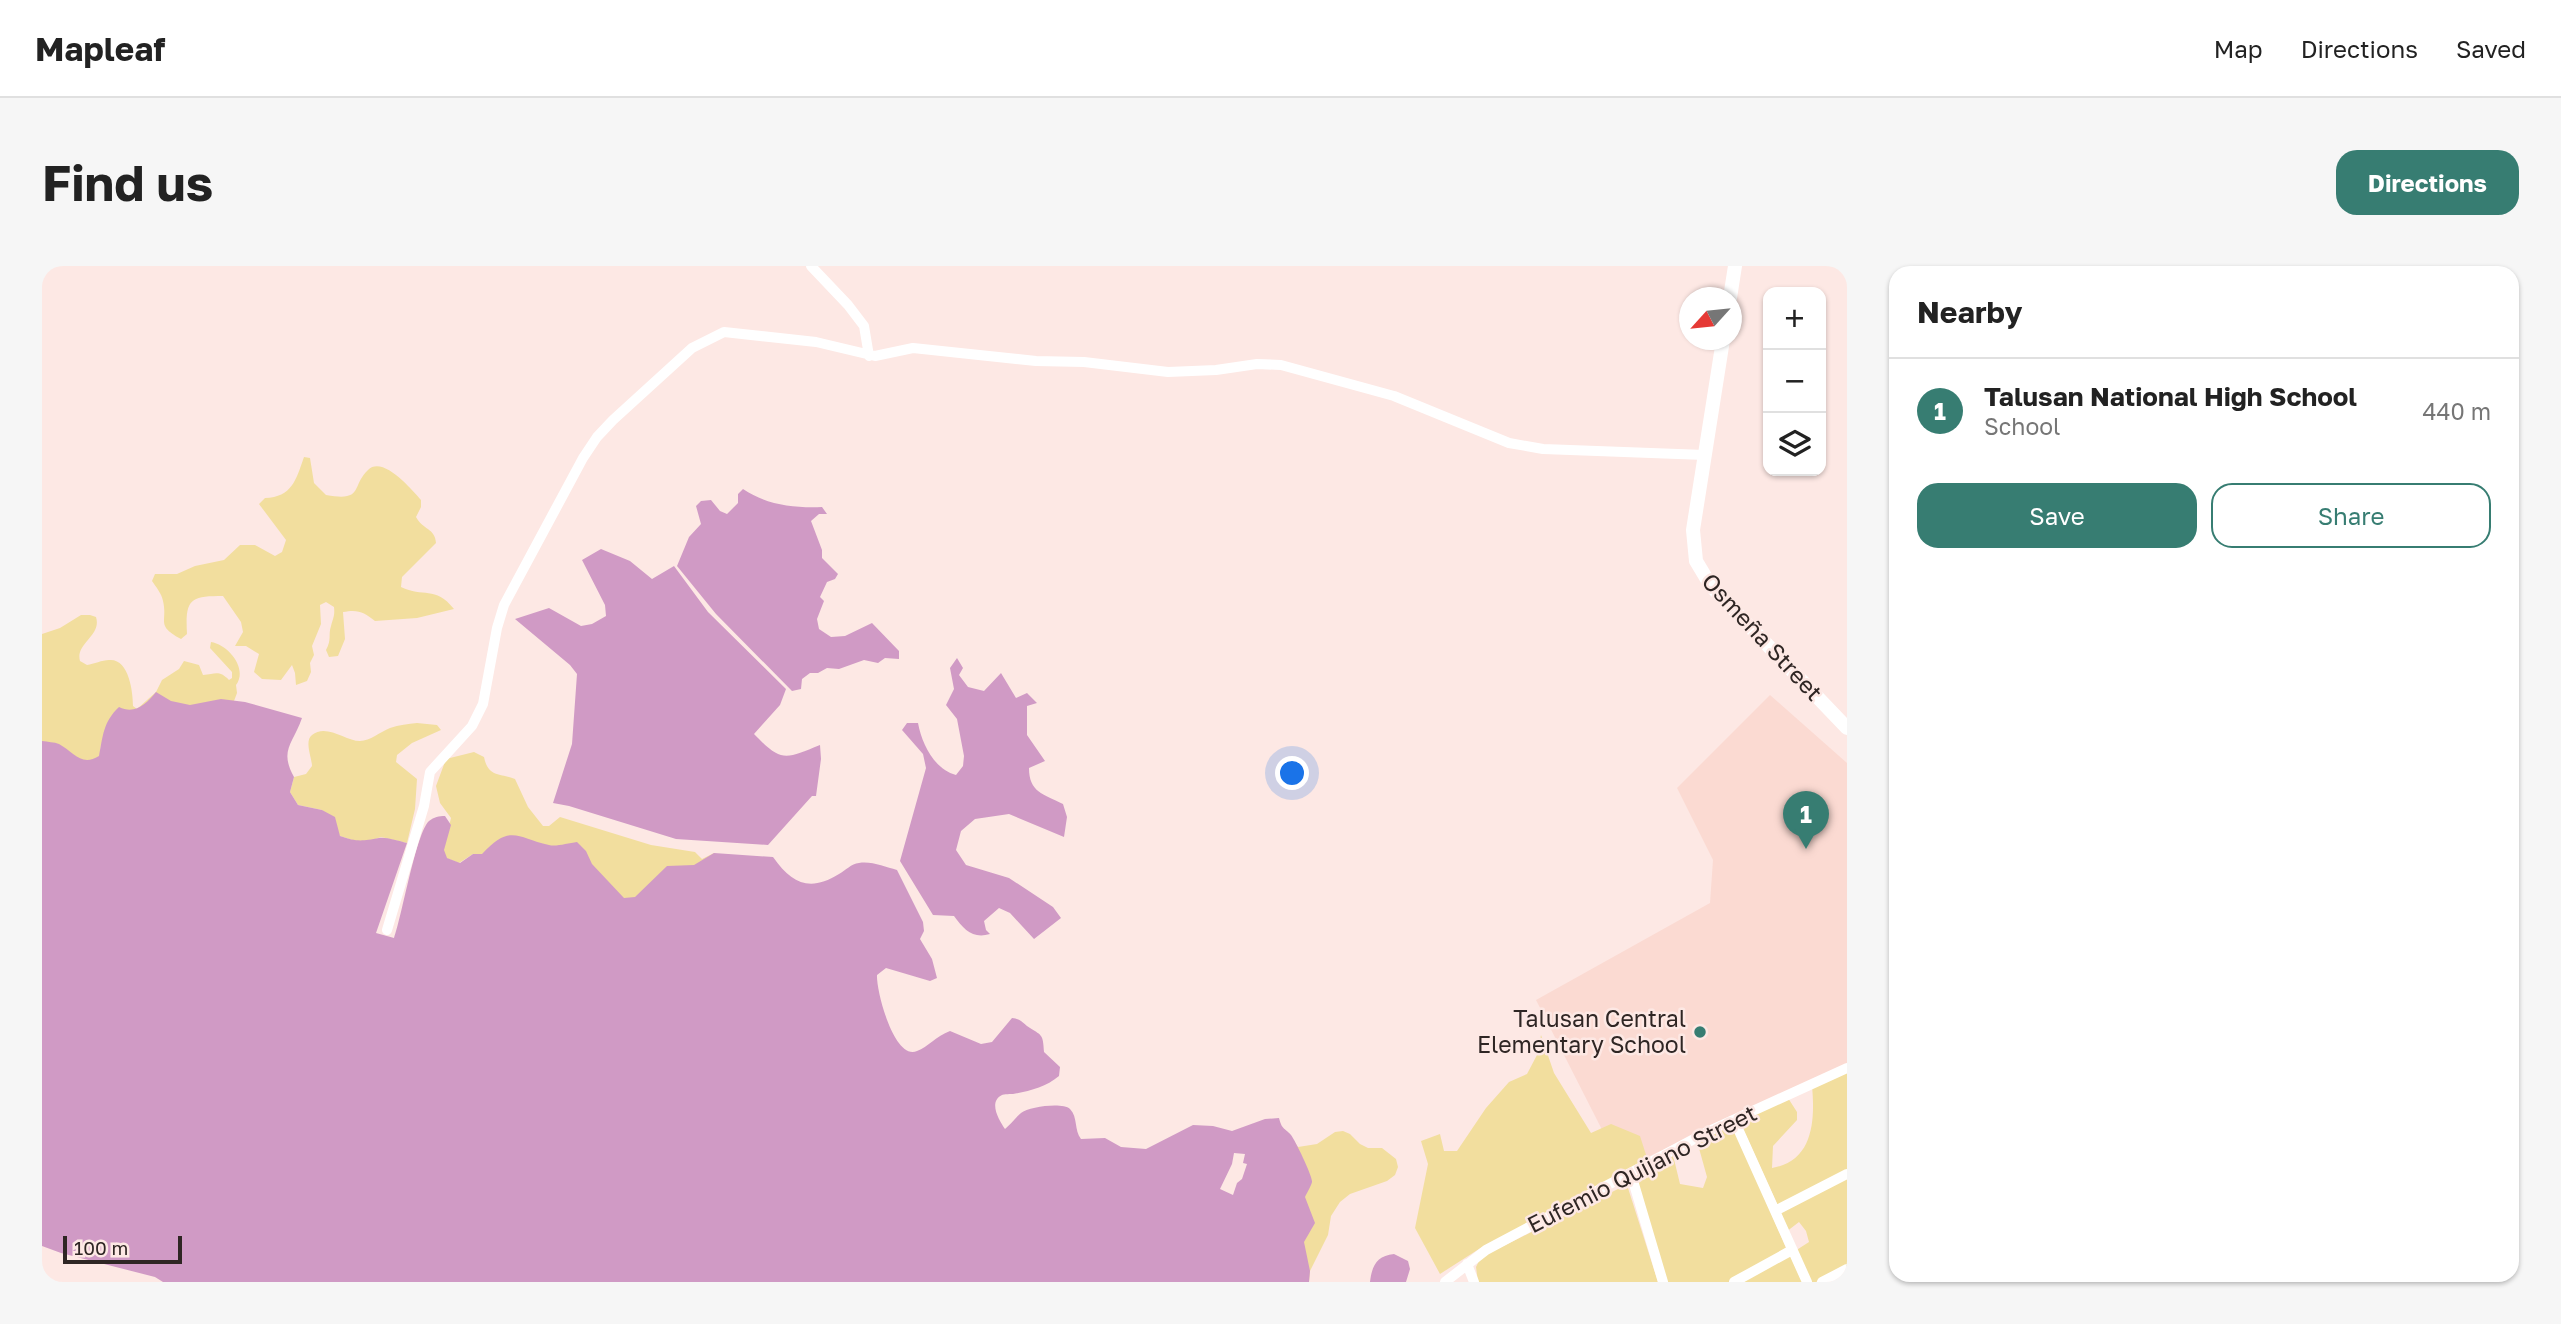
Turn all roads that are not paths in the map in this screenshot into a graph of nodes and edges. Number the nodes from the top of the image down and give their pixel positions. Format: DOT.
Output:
graph roads {
  1 [pos="811,266"];
  2 [pos="1735,266"];
  3 [pos="1732,287"];
  4 [pos="1721,350"];
  5 [pos="869,356"];
  6 [pos="1705,455"];
  7 [pos="1847,727"];
  8 [pos="387,930"];
  9 [pos="1847,1068"];
  10 [pos="1734,1120"];
  11 [pos="1631,1174"];
  12 [pos="1847,1174"];
  13 [pos="1775,1211"];
  14 [pos="1792,1250"];
  15 [pos="1466,1264"];
  16 [pos="1847,1269"];
  17 [pos="1445,1282"];
  18 [pos="1474,1282"];
  19 [pos="1663,1282"];
  20 [pos="1734,1282"];
  21 [pos="1807,1282"];
  22 [pos="1822,1282"];
  1 -- 5 [label="street"];
  2 -- 3 [label="main road"];
  4 -- 6 [label="main road, Osmeña Street"];
  5 -- 6 [label="street"];
  5 -- 8 [label="street"];
  6 -- 7 [label="main road, Osmeña Street"];
  9 -- 10 [label="street, Eufemio Quijano Street"];
  10 -- 11 [label="street, Eufemio Quijano Street"];
  10 -- 13 [label="street"];
  11 -- 15 [label="street, Eufemio Quijano Street"];
  11 -- 19 [label="street"];
  12 -- 13 [label="street"];
  13 -- 14 [label="street"];
  14 -- 20 [label="street"];
  14 -- 21 [label="street"];
  15 -- 17 [label="street, Eufemio Quijano Street"];
  15 -- 18 [label="street"];
  16 -- 22 [label="street"];
}
